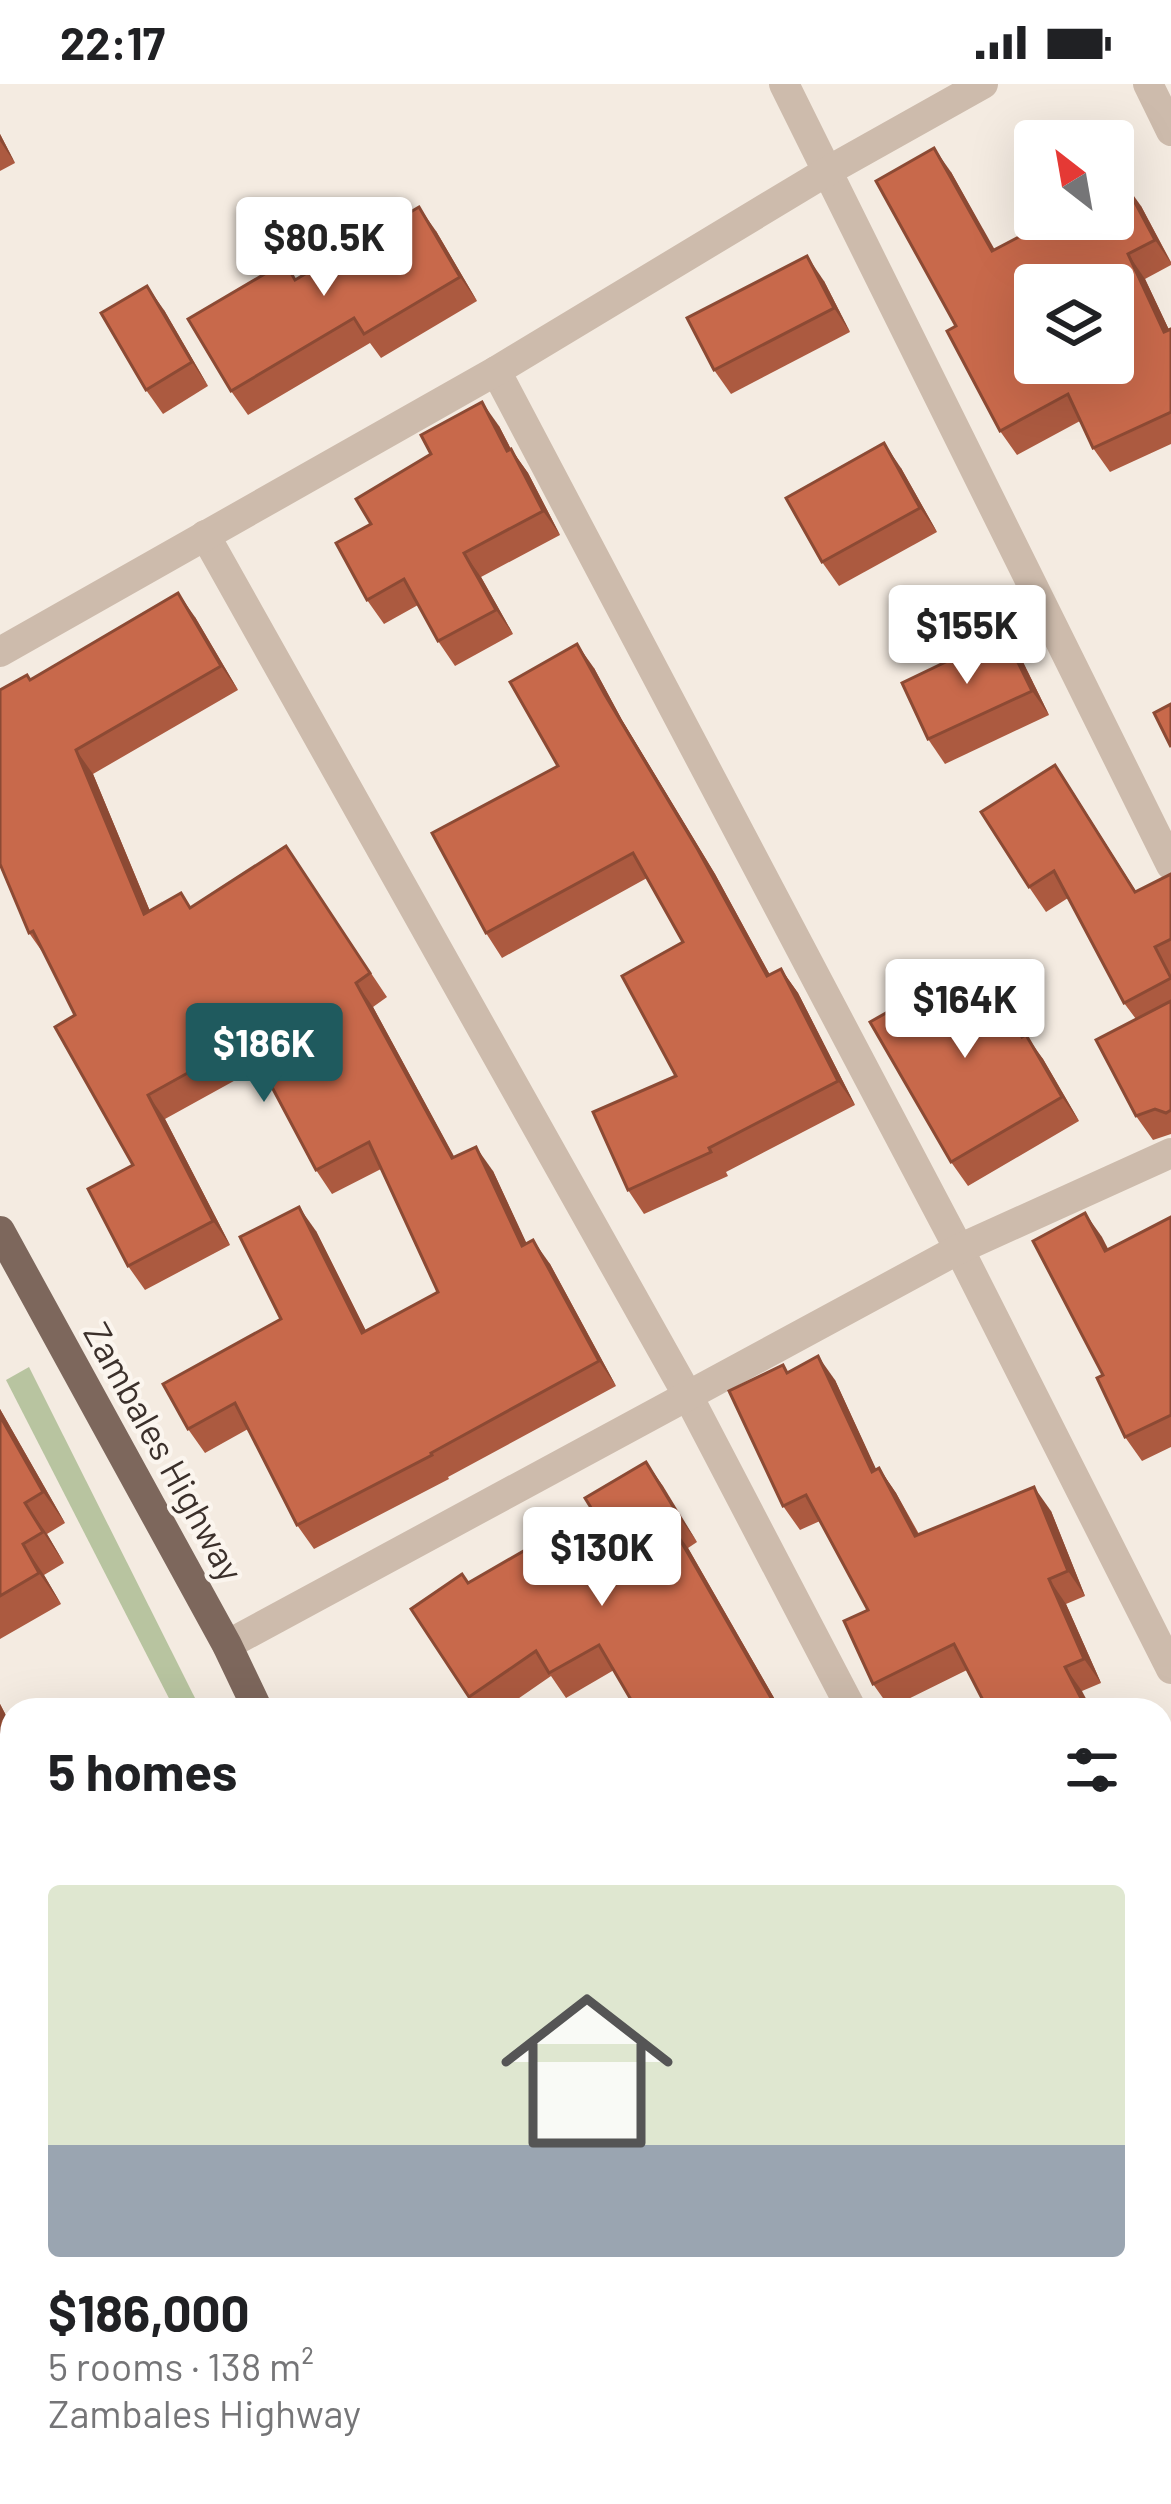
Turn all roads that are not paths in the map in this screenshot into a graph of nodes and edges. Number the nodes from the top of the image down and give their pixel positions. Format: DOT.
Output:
graph roads {
  1 [pos="784,84"];
  2 [pos="983,84"];
  3 [pos="1148,84"];
  4 [pos="1171,131"];
  5 [pos="826,172"];
  6 [pos="496,370"];
  7 [pos="205,535"];
  8 [pos="0,652"];
  9 [pos="1171,865"];
  10 [pos="1171,1153"];
  11 [pos="0,1232"];
  12 [pos="959,1250"];
  13 [pos="688,1396"];
  14 [pos="226,1645"];
  15 [pos="1171,1669"];
  16 [pos="252,1698"];
  17 [pos="846,1698"];
  1 -- 5 [label="street"];
  2 -- 5 [label="street"];
  3 -- 4 [label="street"];
  5 -- 6 [label="street"];
  5 -- 9 [label="street"];
  6 -- 7 [label="street"];
  6 -- 12 [label="street"];
  7 -- 8 [label="street"];
  7 -- 13 [label="street"];
  10 -- 12 [label="street"];
  11 -- 14 [label="main road, Zambales Highway"];
  12 -- 13 [label="street"];
  12 -- 15 [label="street"];
  13 -- 14 [label="street"];
  13 -- 17 [label="street"];
  14 -- 16 [label="main road, Zambales Highway"];
}
